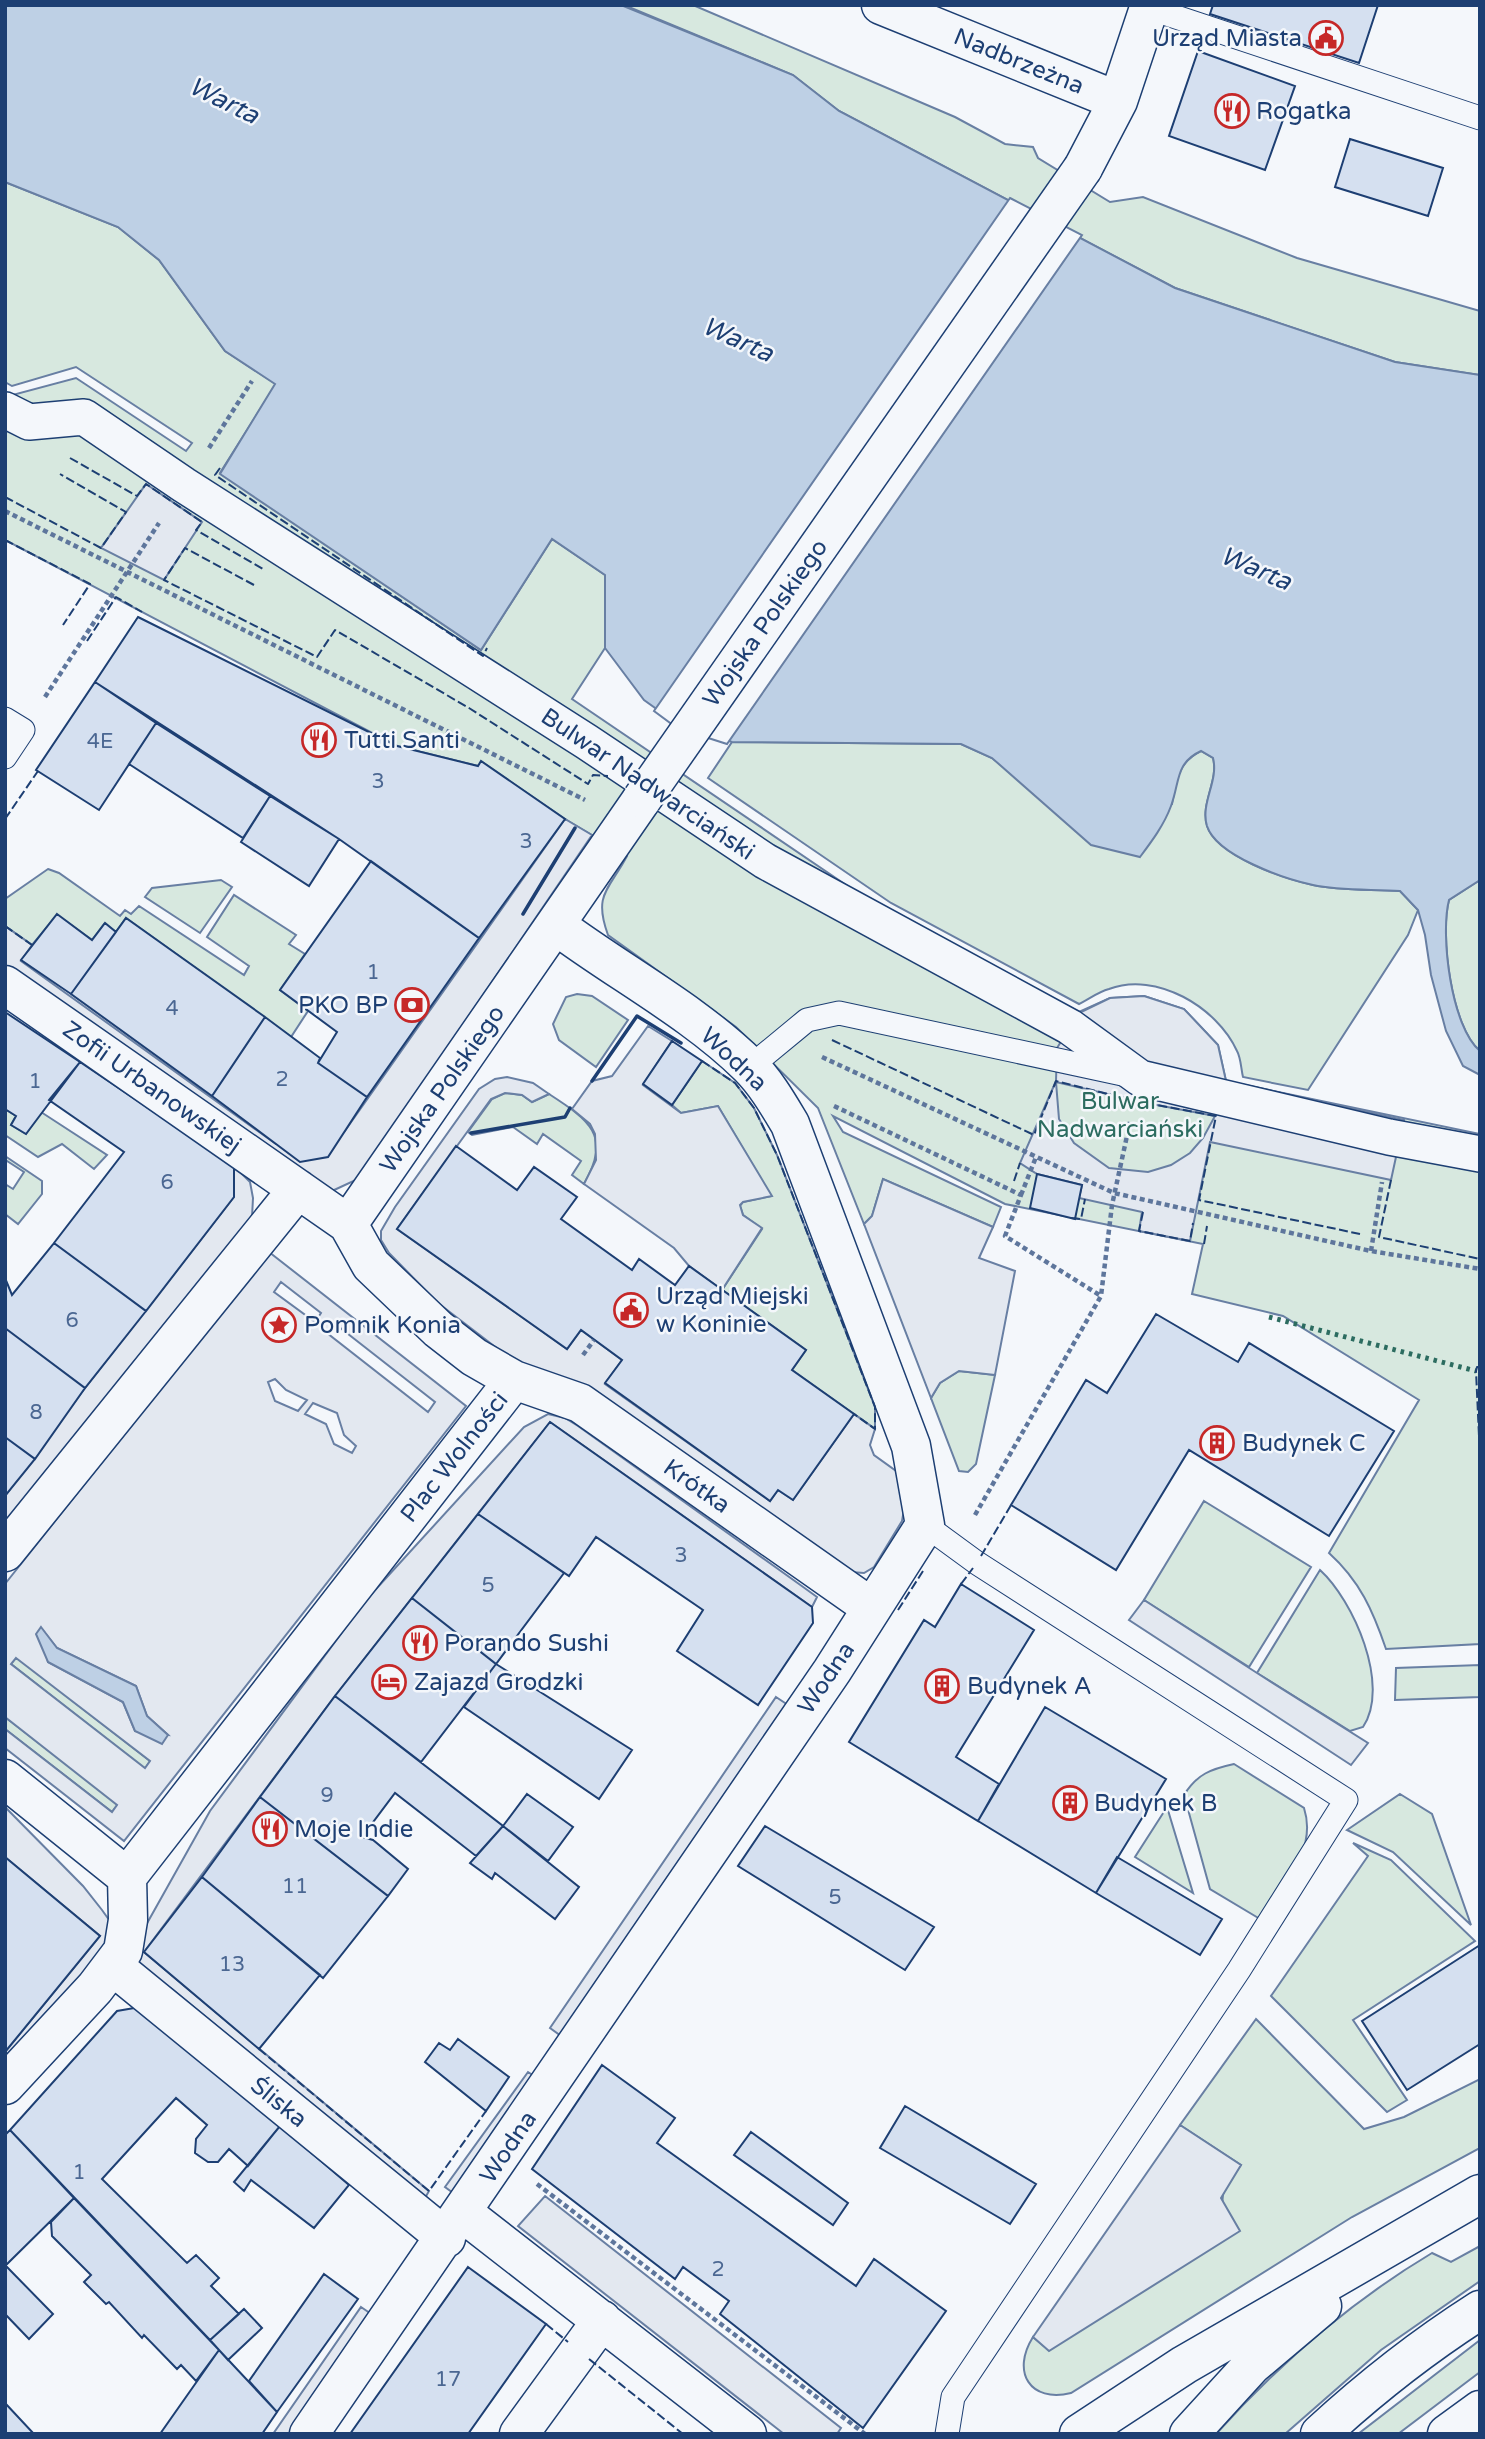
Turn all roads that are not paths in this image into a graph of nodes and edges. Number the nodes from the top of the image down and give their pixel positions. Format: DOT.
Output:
graph roads {
  1 [pos="881,5"];
  2 [pos="1150,6"];
  3 [pos="1118,101"];
  4 [pos="1480,118"];
  5 [pos="5,410"];
  6 [pos="14,724"];
  7 [pos="5,757"];
  8 [pos="557,926"];
  9 [pos="5,985"];
  10 [pos="750,1067"];
  11 [pos="1140,1078"];
  12 [pos="1480,1154"];
  13 [pos="298,1189"];
  14 [pos="348,1224"];
  15 [pos="514,1380"];
  16 [pos="925,1525"];
  17 [pos="5,1552"];
  18 [pos="872,1608"];
  19 [pos="5,1779"];
  20 [pos="127,1877"];
  21 [pos="113,1966"];
  22 [pos="5,2085"];
  23 [pos="1480,2194"];
  24 [pos="454,2225"];
  25 [pos="1423,2226"];
  26 [pos="1480,2310"];
  27 [pos="602,2320"];
  28 [pos="1480,2410"];
  29 [pos="309,2434"];
  30 [pos="519,2434"];
  31 [pos="747,2434"];
  32 [pos="947,2434"];
  33 [pos="1080,2434"];
  34 [pos="1189,2434"];
  35 [pos="1320,2434"];
  36 [pos="1447,2434"];
  1 -- 3 [label="street, Nadbrzeżna"];
  2 -- 3 [label="street, Wojska Polskiego"];
  2 -- 4 [label="lane"];
  3 -- 8 [label="street, Wojska Polskiego, bridge"];
  5 -- 11 [label="street, Bulwar Nadwarciański"];
  6 -- 7 [label="lane"];
  8 -- 10 [label="street, Wodna"];
  8 -- 14 [label="street, Wojska Polskiego"];
  9 -- 13 [label="street, Zofii Urbanowskiej"];
  10 -- 11 [label="lane"];
  10 -- 16 [label="street, Wodna"];
  11 -- 12 [label="street, Bulwar Nadwarciański"];
  13 -- 14 [label="street, Plac Wolności"];
  13 -- 17 [label="street"];
  14 -- 15 [label="street, Plac Wolności"];
  15 -- 18 [label="street, Krótka"];
  15 -- 20 [label="street, Plac Wolności"];
  16 -- 18 [label="street, Wodna"];
  16 -- 32 [label="lane"];
  18 -- 24 [label="street, Wodna"];
  19 -- 20 [label="street"];
  20 -- 21 [label="street"];
  21 -- 22 [label="street"];
  21 -- 24 [label="street, Śliska"];
  23 -- 25 [label="street"];
  24 -- 27 [label="street, Śliska"];
  24 -- 29 [label="street, Wodna"];
  25 -- 33 [label="street"];
  25 -- 34 [label="street"];
  26 -- 35 [label="street"];
  27 -- 30 [label="street"];
  27 -- 31 [label="street, Śliska"];
  28 -- 36 [label="street"];
}
